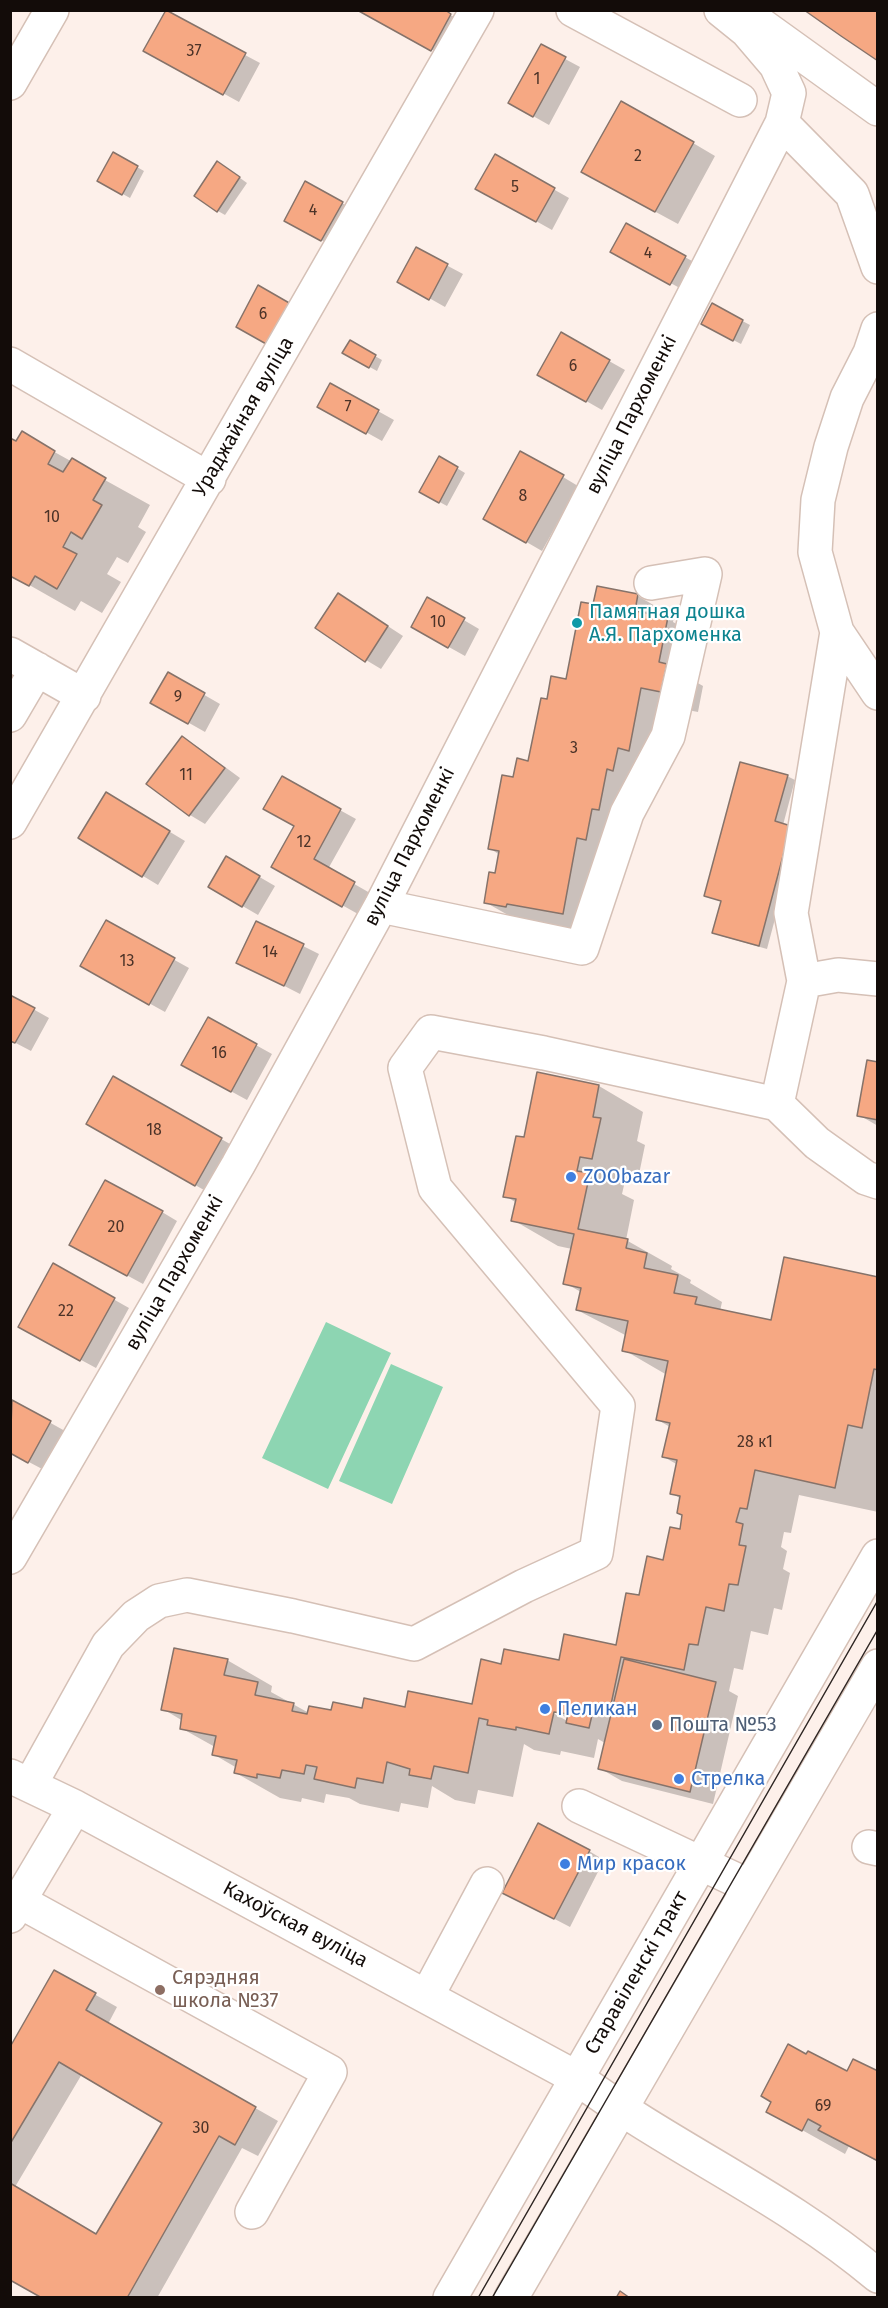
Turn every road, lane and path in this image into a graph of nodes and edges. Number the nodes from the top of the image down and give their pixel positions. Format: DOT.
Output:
graph roads {
  1 [pos="52,10"];
  2 [pos="477,10"];
  3 [pos="573,10"];
  4 [pos="722,10"];
  5 [pos="730,10"];
  6 [pos="10,83"];
  7 [pos="740,100"];
  8 [pos="878,109"];
  9 [pos="782,123"];
  10 [pos="878,267"];
  11 [pos="878,330"];
  12 [pos="10,364"];
  13 [pos="209,479"];
  14 [pos="651,583"];
  15 [pos="837,632"];
  16 [pos="24,662"];
  17 [pos="878,693"];
  18 [pos="84,696"];
  19 [pos="10,715"];
  20 [pos="10,822"];
  21 [pos="381,906"];
  22 [pos="878,979"];
  23 [pos="804,981"];
  24 [pos="777,1104"];
  25 [pos="878,1182"];
  26 [pos="878,1556"];
  27 [pos="10,1557"];
  28 [pos="878,1666"];
  29 [pos="20,1780"];
  30 [pos="579,1806"];
  31 [pos="75,1808"];
  32 [pos="700,1863"];
  33 [pos="487,1884"];
  34 [pos="749,1886"];
  35 [pos="15,1908"];
  36 [pos="427,1996"];
  37 [pos="577,2078"];
  38 [pos="621,2109"];
  39 [pos="252,2212"];
  40 [pos="878,2276"];
  41 [pos="450,2298"];
  42 [pos="511,2298"];
  1 -- 6 [label="street"];
  2 -- 13 [label="street, Ураджайная вуліца"];
  3 -- 7 [label="street"];
  4 -- 9 [label="street, вуліца Пархоменкі"];
  5 -- 8 [label="street"];
  9 -- 10 [label="street"];
  9 -- 21 [label="street, вуліца Пархоменкі"];
  11 -- 15 [label="street"];
  12 -- 13 [label="street"];
  13 -- 18 [label="street, Ураджайная вуліца"];
  14 -- 21 [label="street"];
  15 -- 17 [label="street"];
  15 -- 23 [label="street"];
  16 -- 18 [label="street"];
  16 -- 19 [label="street"];
  18 -- 20 [label="street, Ураджайная вуліца"];
  21 -- 27 [label="street, вуліца Пархоменкі"];
  22 -- 23 [label="street"];
  23 -- 24 [label="street"];
  24 -- 25 [label="street"];
  24 -- 29 [label="street"];
  26 -- 32 [label="street, Старавіленскі тракт"];
  28 -- 34 [label="street"];
  29 -- 31 [label="street, Кахоўская вуліца"];
  30 -- 32 [label="street"];
  31 -- 35 [label="street"];
  31 -- 36 [label="street, Кахоўская вуліца"];
  32 -- 34 [label="street"];
  32 -- 37 [label="street, Старавіленскі тракт"];
  33 -- 36 [label="street"];
  34 -- 38 [label="street"];
  35 -- 39 [label="street"];
  36 -- 37 [label="street, Кахоўская вуліца"];
  37 -- 38 [label="street, Кахоўская вуліца"];
  37 -- 41 [label="street, Старавіленскі тракт"];
  38 -- 40 [label="street, Кахоўская вуліца"];
  38 -- 42 [label="street"];
}
